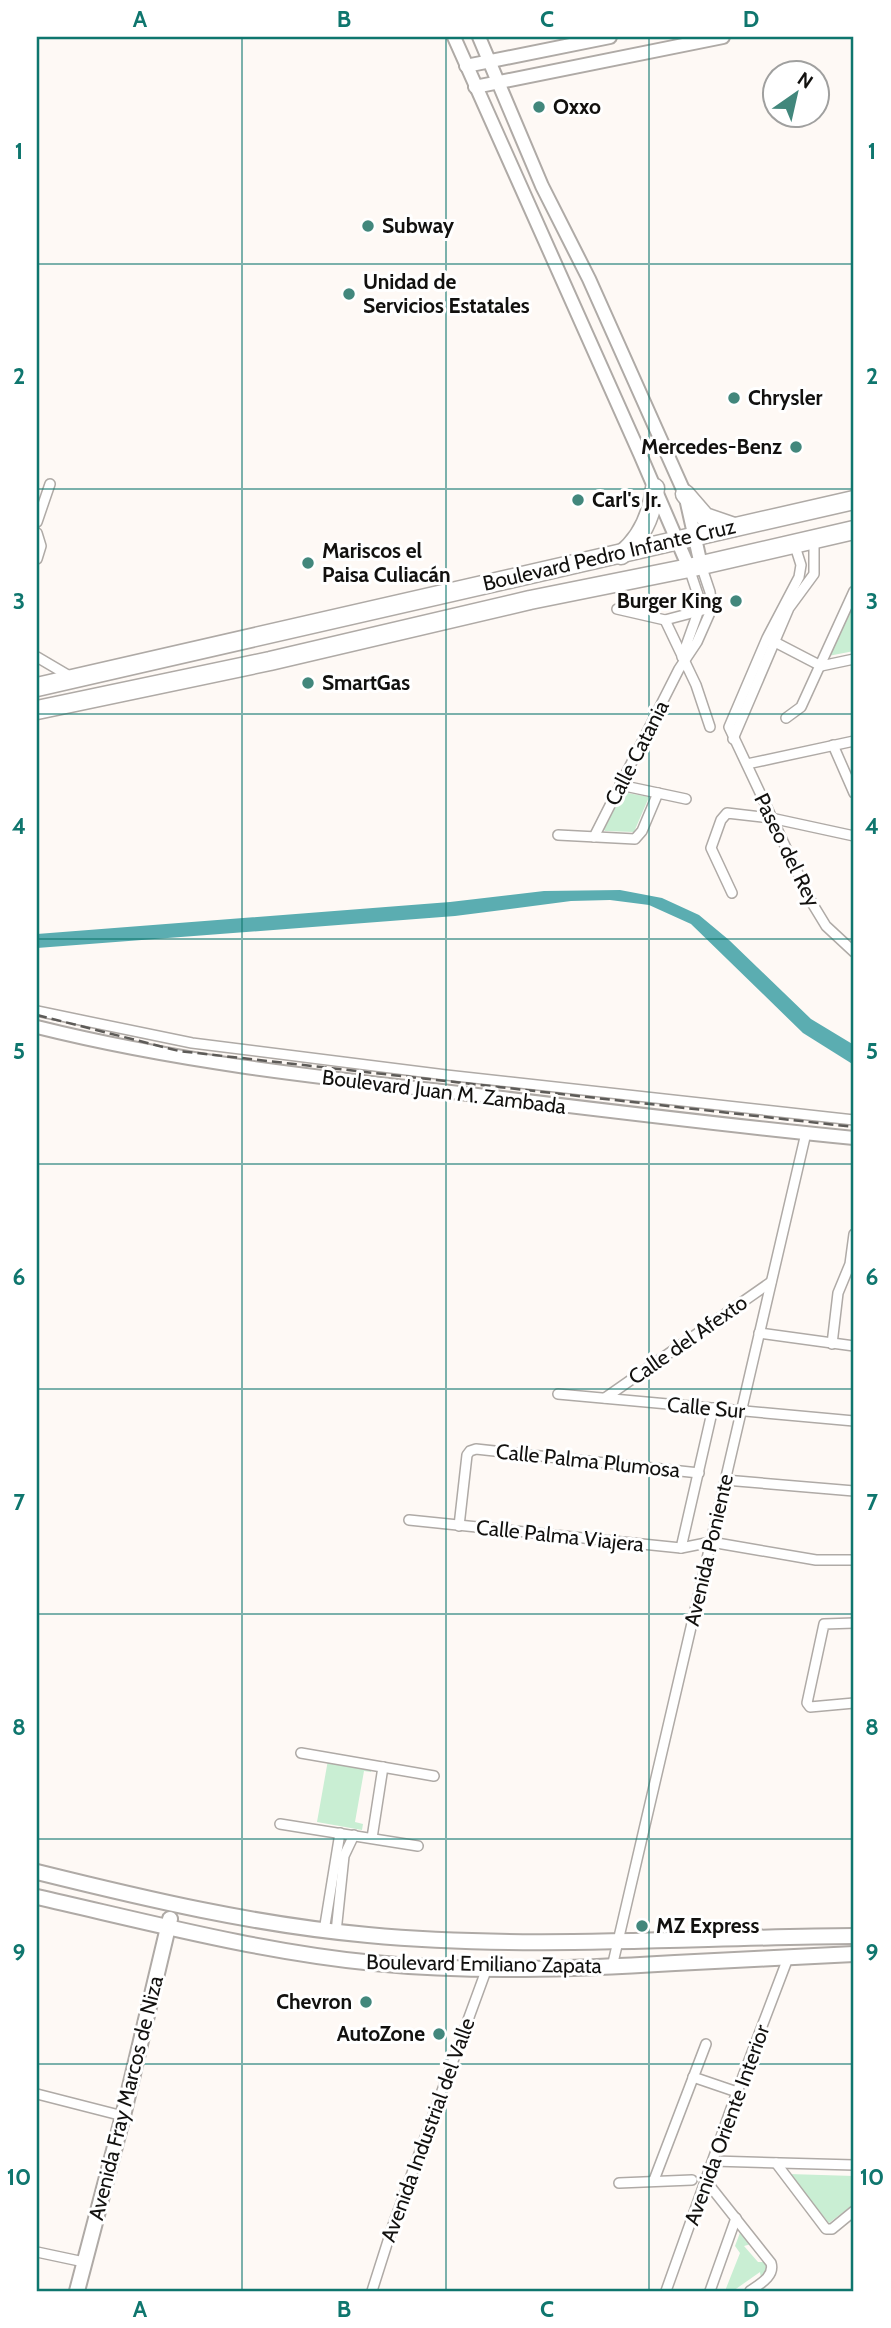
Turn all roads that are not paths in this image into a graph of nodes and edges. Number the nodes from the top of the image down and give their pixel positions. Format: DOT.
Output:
graph roads {
  1 [pos="454,37"];
  2 [pos="479,37"];
  3 [pos="610,37"];
  4 [pos="723,37"];
  5 [pos="490,61"];
  6 [pos="466,66"];
  7 [pos="498,81"];
  8 [pos="475,87"];
  9 [pos="51,484"];
  10 [pos="654,488"];
  11 [pos="685,494"];
  12 [pos="854,500"];
  13 [pos="37,522"];
  14 [pos="733,527"];
  15 [pos="854,530"];
  16 [pos="37,534"];
  17 [pos="814,538"];
  18 [pos="686,539"];
  19 [pos="794,543"];
  20 [pos="621,555"];
  21 [pos="37,559"];
  22 [pos="695,567"];
  23 [pos="854,591"];
  24 [pos="712,608"];
  25 [pos="617,609"];
  26 [pos="700,611"];
  27 [pos="665,620"];
  28 [pos="771,640"];
  29 [pos="37,657"];
  30 [pos="854,659"];
  31 [pos="682,663"];
  32 [pos="821,666"];
  33 [pos="74,679"];
  34 [pos="37,687"];
  35 [pos="37,710"];
  36 [pos="786,718"];
  37 [pos="710,727"];
  38 [pos="854,741"];
  39 [pos="833,745"];
  40 [pos="747,764"];
  41 [pos="620,785"];
  42 [pos="658,793"];
  43 [pos="854,793"];
  44 [pos="686,799"];
  45 [pos="771,818"];
  46 [pos="558,835"];
  47 [pos="854,836"];
  48 [pos="594,837"];
  49 [pos="732,893"];
  50 [pos="854,952"];
  51 [pos="37,1011"];
  52 [pos="37,1027"];
  53 [pos="854,1120"];
  54 [pos="806,1133"];
  55 [pos="854,1138"];
  56 [pos="854,1234"];
  57 [pos="850,1276"];
  58 [pos="771,1282"];
  59 [pos="759,1333"];
  60 [pos="832,1344"];
  61 [pos="854,1346"];
  62 [pos="558,1394"];
  63 [pos="605,1398"];
  64 [pos="713,1408"];
  65 [pos="742,1411"];
  66 [pos="854,1421"];
  67 [pos="699,1473"];
  68 [pos="725,1480"];
  69 [pos="854,1491"];
  70 [pos="409,1520"];
  71 [pos="458,1526"];
  72 [pos="710,1542"];
  73 [pos="681,1548"];
  74 [pos="854,1560"];
  75 [pos="854,1623"];
  76 [pos="854,1703"];
  77 [pos="301,1754"];
  78 [pos="383,1767"];
  79 [pos="433,1776"];
  80 [pos="280,1824"];
  81 [pos="340,1833"];
  82 [pos="354,1835"];
  83 [pos="372,1838"];
  84 [pos="418,1846"];
  85 [pos="37,1872"];
  86 [pos="37,1897"];
  87 [pos="175,1905"];
  88 [pos="168,1927"];
  89 [pos="330,1931"];
  90 [pos="854,1936"];
  91 [pos="617,1943"];
  92 [pos="854,1954"];
  93 [pos="788,1958"];
  94 [pos="611,1967"];
  95 [pos="486,1968"];
  96 [pos="706,2044"];
  97 [pos="693,2077"];
  98 [pos="737,2092"];
  99 [pos="37,2094"];
  100 [pos="123,2116"];
  101 [pos="713,2161"];
  102 [pos="776,2163"];
  103 [pos="854,2165"];
  104 [pos="654,2180"];
  105 [pos="692,2180"];
  106 [pos="706,2181"];
  107 [pos="619,2183"];
  108 [pos="854,2211"];
  109 [pos="736,2218"];
  110 [pos="37,2252"];
  111 [pos="84,2262"];
  112 [pos="77,2291"];
  113 [pos="372,2291"];
  114 [pos="666,2291"];
  115 [pos="710,2291"];
  116 [pos="750,2291"];
  1 -- 6 [label="street"];
  2 -- 5 [label="street"];
  3 -- 5 [label="street"];
  4 -- 7 [label="street"];
  5 -- 6 [label="street"];
  5 -- 7 [label="street"];
  6 -- 8 [label="street"];
  7 -- 8 [label="street"];
  7 -- 11 [label="street"];
  8 -- 10 [label="street"];
  9 -- 13 [label="street"];
  10 -- 18 [label="street"];
  10 -- 20 [label="highway"];
  11 -- 14 [label="highway"];
  11 -- 18 [label="street"];
  12 -- 14 [label="highway, Boulevard Pedro Infante Cruz"];
  14 -- 18 [label="highway, Boulevard Pedro Infante Cruz"];
  15 -- 17 [label="highway, Boulevard Pedro Infante Cruz"];
  16 -- 21 [label="street"];
  17 -- 19 [label="highway, Boulevard Pedro Infante Cruz"];
  17 -- 28 [label="street, Paseo del Rey"];
  18 -- 20 [label="highway, Boulevard Pedro Infante Cruz"];
  18 -- 22 [label="street"];
  19 -- 22 [label="highway, Boulevard Pedro Infante Cruz"];
  19 -- 28 [label="street, Paseo del Rey"];
  20 -- 33 [label="highway, Boulevard Pedro Infante Cruz"];
  22 -- 24 [label="street"];
  22 -- 26 [label="street"];
  22 -- 35 [label="highway, Boulevard Pedro Infante Cruz"];
  23 -- 32 [label="street"];
  24 -- 26 [label="street"];
  24 -- 31 [label="street"];
  25 -- 27 [label="street"];
  26 -- 27 [label="street"];
  26 -- 31 [label="street"];
  27 -- 31 [label="street"];
  28 -- 32 [label="street"];
  28 -- 40 [label="street, Paseo del Rey"];
  29 -- 33 [label="street"];
  30 -- 32 [label="street"];
  31 -- 37 [label="street"];
  31 -- 41 [label="street, Calle Catania"];
  32 -- 36 [label="street"];
  33 -- 34 [label="highway, Boulevard Pedro Infante Cruz"];
  38 -- 39 [label="street"];
  39 -- 40 [label="street"];
  39 -- 43 [label="street"];
  40 -- 45 [label="street, Paseo del Rey"];
  41 -- 42 [label="street"];
  41 -- 48 [label="street, Calle Catania"];
  42 -- 44 [label="street"];
  42 -- 48 [label="street"];
  45 -- 47 [label="street"];
  45 -- 49 [label="street"];
  45 -- 50 [label="street, Paseo del Rey"];
  46 -- 48 [label="street"];
  51 -- 53 [label="street, Boulevard Juan M. Zambada"];
  52 -- 54 [label="street, Boulevard Juan M. Zambada"];
  54 -- 55 [label="street, Boulevard Juan M. Zambada"];
  54 -- 58 [label="street, Avenida Poniente"];
  56 -- 57 [label="street"];
  57 -- 60 [label="street"];
  58 -- 59 [label="street, Avenida Poniente"];
  58 -- 63 [label="street, Calle del Afexto"];
  59 -- 60 [label="street"];
  59 -- 65 [label="street, Avenida Poniente"];
  60 -- 61 [label="street"];
  62 -- 63 [label="street, Calle Sur"];
  63 -- 64 [label="street, Calle Sur"];
  64 -- 65 [label="street, Calle Sur"];
  64 -- 67 [label="street"];
  65 -- 66 [label="street, Calle Sur"];
  65 -- 68 [label="street, Avenida Poniente"];
  67 -- 71 [label="street, Calle Palma Plumosa"];
  67 -- 73 [label="street"];
  68 -- 69 [label="street"];
  68 -- 72 [label="street, Avenida Poniente"];
  70 -- 71 [label="street, Calle Palma Viajera"];
  71 -- 73 [label="street, Calle Palma Viajera"];
  72 -- 73 [label="street, Calle Palma Viajera"];
  72 -- 74 [label="street"];
  72 -- 91 [label="street, Avenida Poniente"];
  75 -- 76 [label="street"];
  77 -- 78 [label="street"];
  78 -- 79 [label="street"];
  78 -- 83 [label="street"];
  80 -- 81 [label="street"];
  81 -- 82 [label="street"];
  81 -- 89 [label="street"];
  82 -- 83 [label="street"];
  82 -- 89 [label="street"];
  83 -- 84 [label="street"];
  85 -- 87 [label="main road, Boulevard Emiliano Zapata"];
  86 -- 88 [label="main road, Boulevard Emiliano Zapata"];
  87 -- 88 [label="main road, Avenida Fray Marcos de Niza"];
  87 -- 89 [label="main road, Boulevard Emiliano Zapata"];
  88 -- 95 [label="main road, Boulevard Emiliano Zapata"];
  88 -- 100 [label="main road, Avenida Fray Marcos de Niza"];
  89 -- 91 [label="main road, Boulevard Emiliano Zapata"];
  90 -- 91 [label="main road, Boulevard Emiliano Zapata"];
  91 -- 94 [label="street, Avenida Poniente"];
  92 -- 93 [label="main road, Boulevard Emiliano Zapata"];
  93 -- 94 [label="main road, Boulevard Emiliano Zapata"];
  93 -- 98 [label="street, Avenida Oriente Interior"];
  94 -- 95 [label="main road, Boulevard Emiliano Zapata"];
  95 -- 113 [label="street, Avenida Industrial del Valle"];
  96 -- 97 [label="street"];
  97 -- 98 [label="street"];
  97 -- 104 [label="street"];
  98 -- 101 [label="street, Avenida Oriente Interior"];
  99 -- 100 [label="street"];
  100 -- 111 [label="main road, Avenida Fray Marcos de Niza"];
  101 -- 102 [label="street"];
  101 -- 106 [label="street, Avenida Oriente Interior"];
  102 -- 103 [label="street"];
  102 -- 108 [label="street"];
  104 -- 105 [label="street"];
  104 -- 107 [label="street"];
  106 -- 109 [label="street"];
  106 -- 114 [label="street, Avenida Oriente Interior"];
  109 -- 115 [label="street"];
  109 -- 116 [label="street"];
  110 -- 111 [label="street"];
  111 -- 112 [label="main road, Avenida Fray Marcos de Niza"];
}
